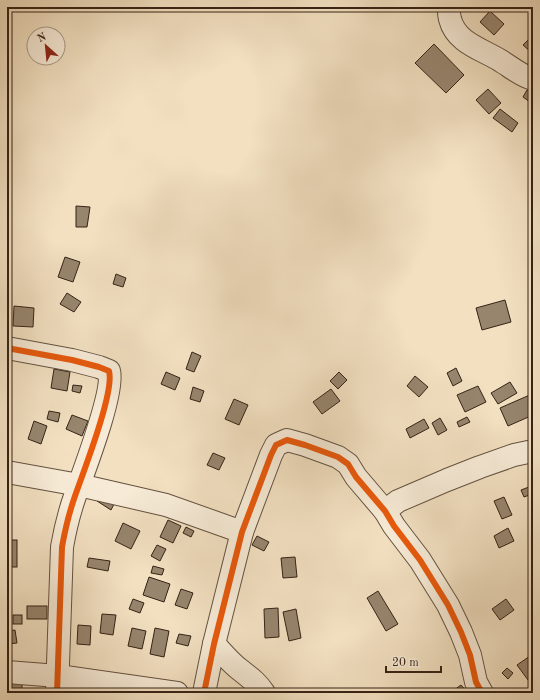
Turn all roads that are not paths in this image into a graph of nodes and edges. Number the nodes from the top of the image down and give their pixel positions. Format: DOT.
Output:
graph roads {
  1 [pos="450,7"];
  2 [pos="533,79"];
  3 [pos="7,348"];
  4 [pos="533,450"];
  5 [pos="7,472"];
  6 [pos="79,485"];
  7 [pos="384,511"];
  8 [pos="242,532"];
  9 [pos="214,644"];
  10 [pos="7,672"];
  11 [pos="58,685"];
  12 [pos="177,693"];
  13 [pos="204,693"];
  14 [pos="264,693"];
  15 [pos="482,693"];
  1 -- 2 [label="street"];
  3 -- 6 [label="street"];
  4 -- 7 [label="street"];
  5 -- 6 [label="street"];
  6 -- 8 [label="street"];
  6 -- 11 [label="street"];
  7 -- 8 [label="street"];
  7 -- 15 [label="street"];
  8 -- 9 [label="street"];
  9 -- 13 [label="street"];
  9 -- 14 [label="street"];
  10 -- 11 [label="street"];
  11 -- 12 [label="street"];
}
